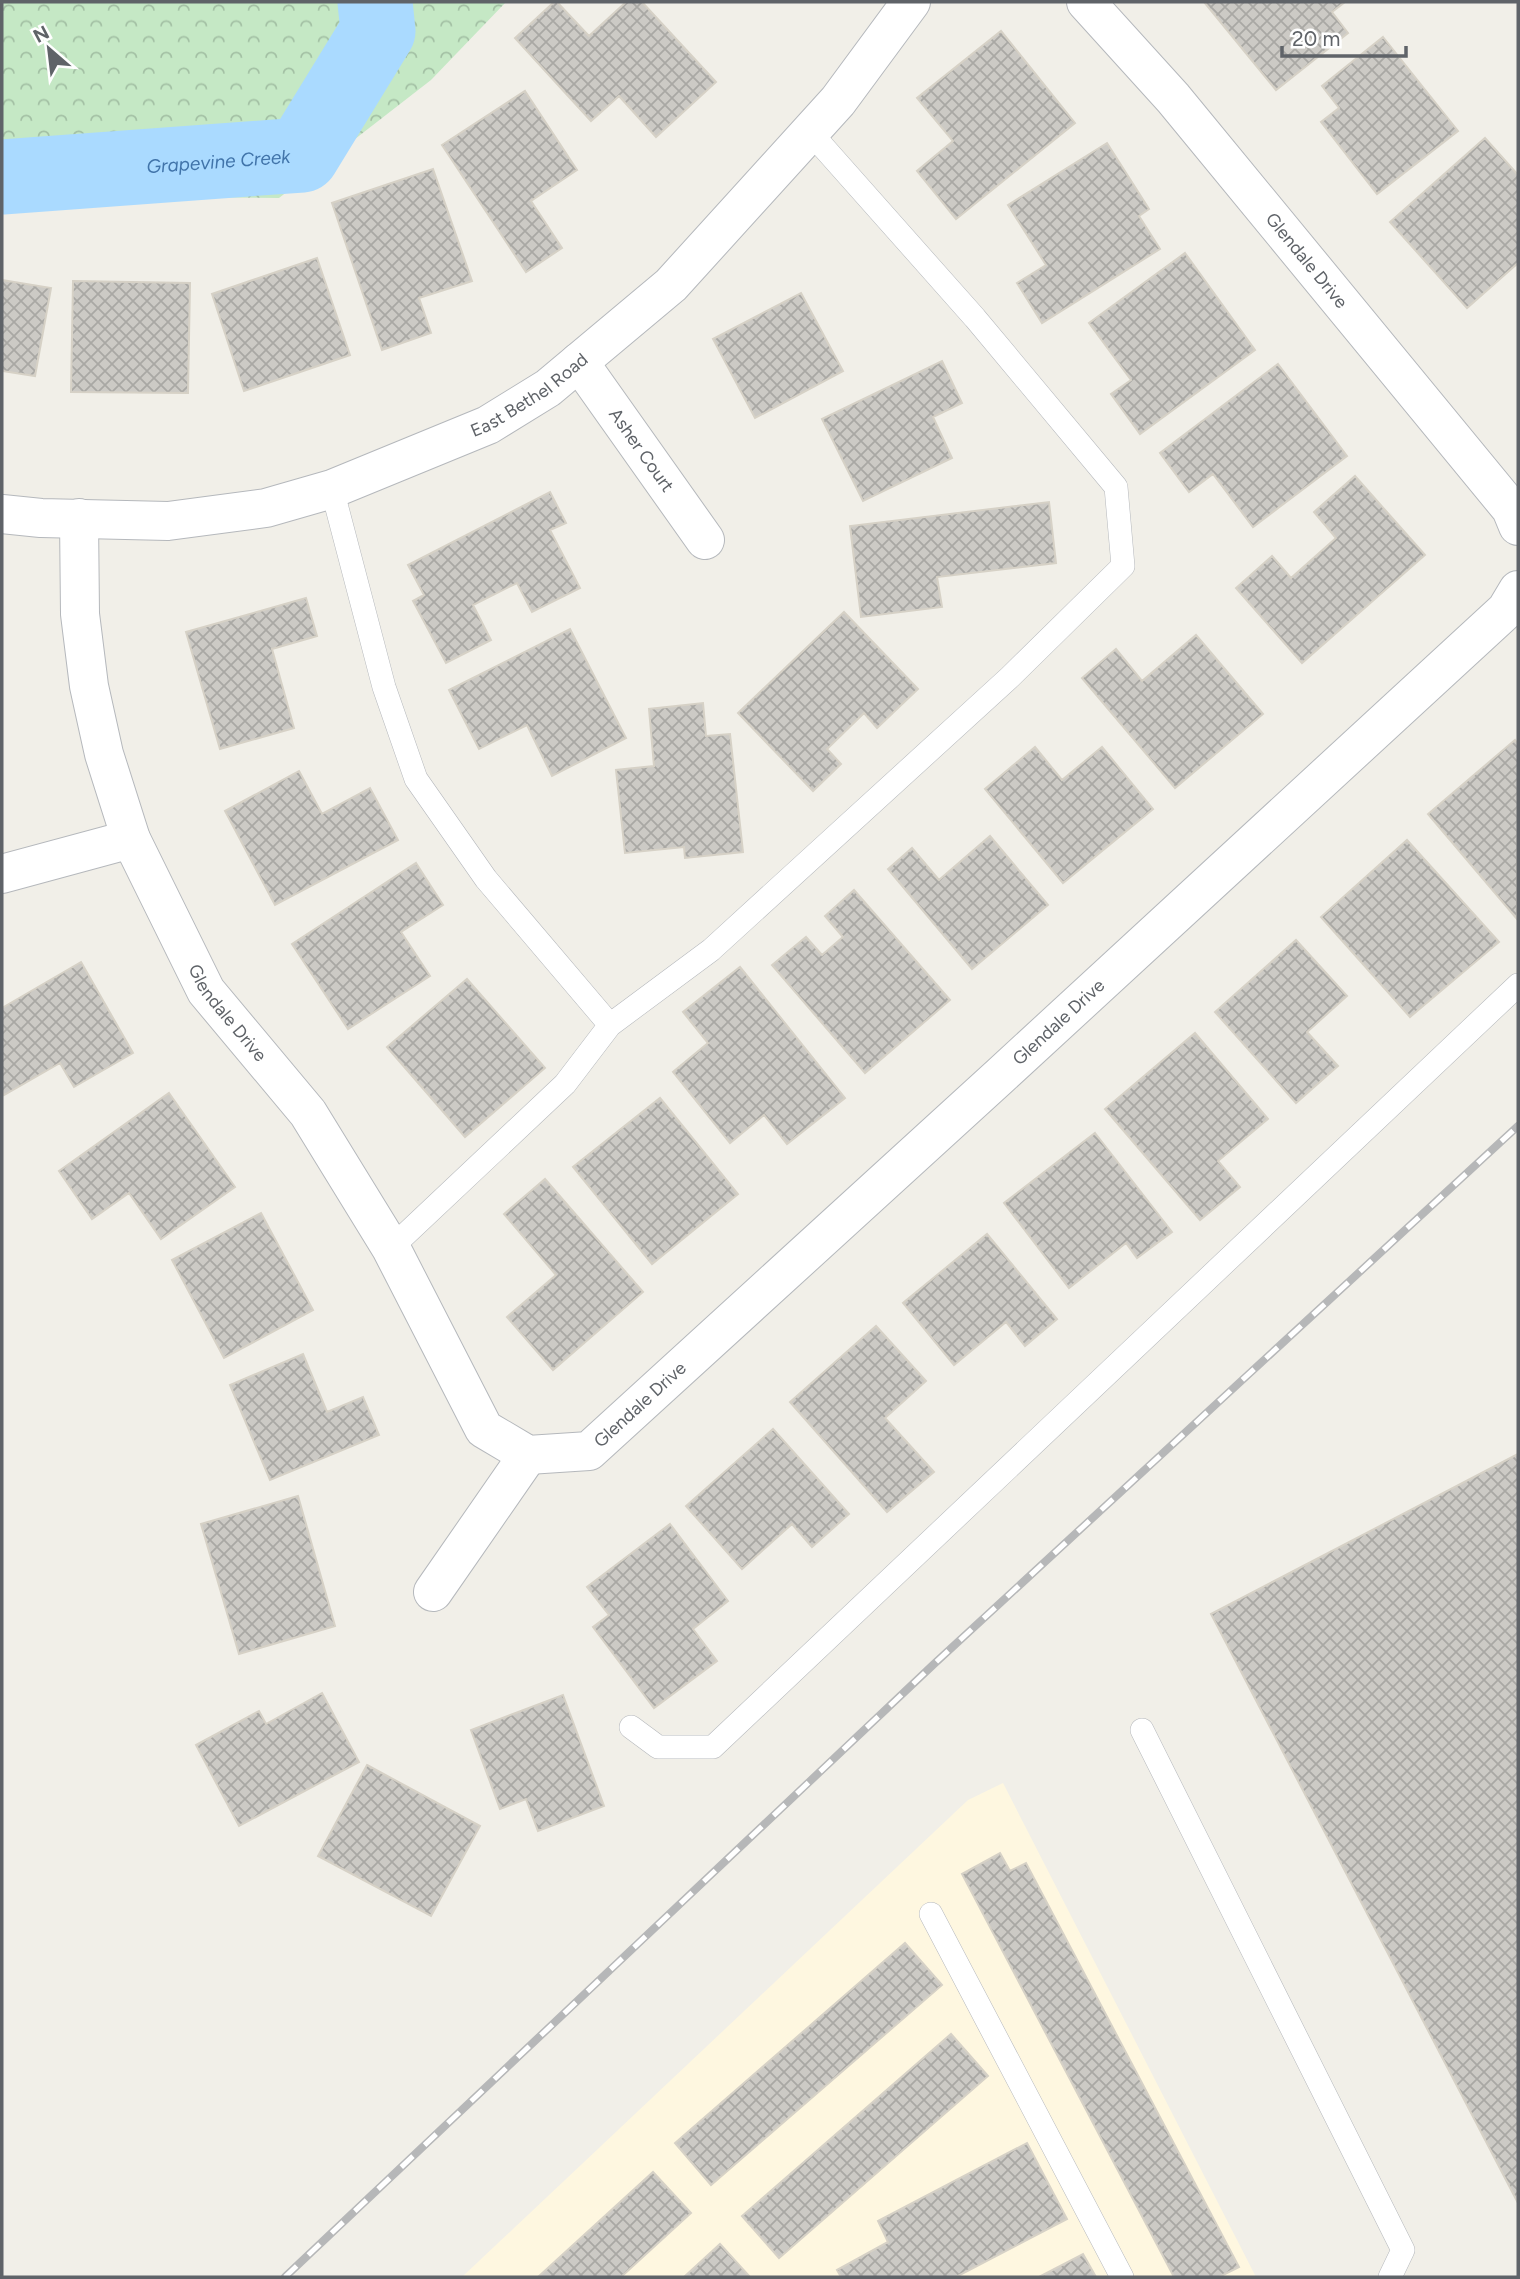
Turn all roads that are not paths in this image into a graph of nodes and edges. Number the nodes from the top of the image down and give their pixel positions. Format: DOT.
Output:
graph roads {
  1 [pos="911,2"];
  2 [pos="1086,2"];
  3 [pos="810,132"];
  4 [pos="579,362"];
  5 [pos="332,489"];
  6 [pos="1516,512"];
  7 [pos="2,514"];
  8 [pos="79,518"];
  9 [pos="705,540"];
  10 [pos="1518,590"];
  11 [pos="131,839"];
  12 [pos="2,874"];
  13 [pos="1518,985"];
  14 [pos="610,1025"];
  15 [pos="391,1248"];
  16 [pos="528,1455"];
  17 [pos="433,1592"];
  18 [pos="631,1727"];
  19 [pos="1142,1730"];
  20 [pos="931,1914"];
  21 [pos="1122,2277"];
  22 [pos="1390,2277"];
  1 -- 3 [label="street, East Bethel Road"];
  2 -- 6 [label="street, Glendale Drive"];
  3 -- 4 [label="street, East Bethel Road"];
  3 -- 14 [label="lane"];
  4 -- 5 [label="street, East Bethel Road"];
  4 -- 9 [label="street, Asher Court"];
  5 -- 8 [label="street, East Bethel Road"];
  5 -- 14 [label="lane"];
  7 -- 8 [label="street, East Bethel Road"];
  8 -- 11 [label="street, Glendale Drive"];
  10 -- 16 [label="street, Glendale Drive"];
  11 -- 12 [label="street"];
  11 -- 15 [label="street, Glendale Drive"];
  13 -- 18 [label="lane"];
  14 -- 15 [label="lane"];
  15 -- 16 [label="street, Glendale Drive"];
  16 -- 17 [label="street"];
  19 -- 22 [label="lane"];
  20 -- 21 [label="lane"];
}
